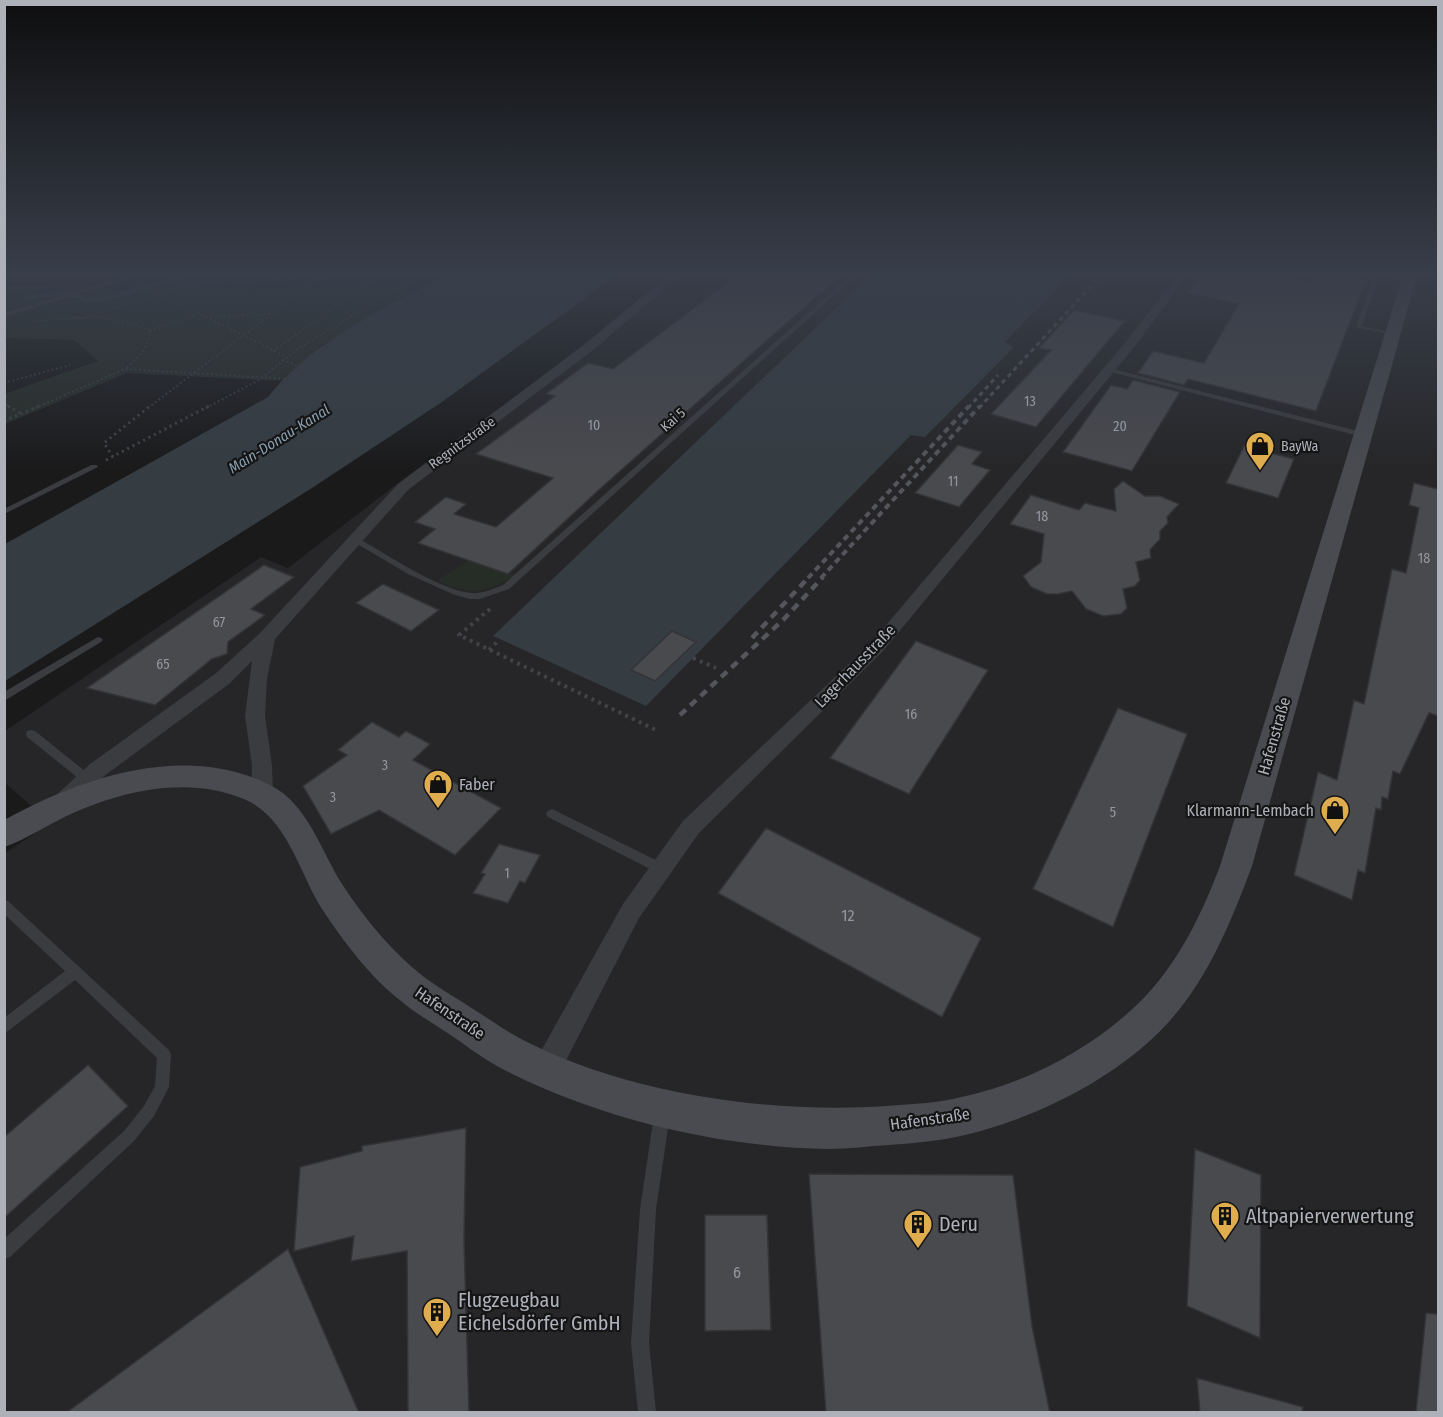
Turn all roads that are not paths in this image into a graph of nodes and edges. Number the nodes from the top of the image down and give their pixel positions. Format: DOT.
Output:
graph roads {
  1 [pos="599,338"];
  2 [pos="783,338"];
  3 [pos="1134,338"];
  4 [pos="1393,338"];
  5 [pos="1109,370"];
  6 [pos="1363,435"];
  7 [pos="94,466"];
  8 [pos="4,512"];
  9 [pos="353,539"];
  10 [pos="266,637"];
  11 [pos="98,640"];
  12 [pos="4,697"];
  13 [pos="31,734"];
  14 [pos="87,779"];
  15 [pos="262,794"];
  16 [pos="59,806"];
  17 [pos="552,814"];
  18 [pos="4,835"];
  19 [pos="660,868"];
  20 [pos="4,905"];
  21 [pos="75,972"];
  22 [pos="4,1027"];
  23 [pos="546,1070"];
  24 [pos="664,1106"];
  25 [pos="4,1251"];
  26 [pos="646,1413"];
  1 -- 9 [label="street, Regnitzstraße"];
  2 -- 9 [label="lane, Kai 5"];
  3 -- 5 [label="street, Lagerhausstraße"];
  4 -- 6 [label="street, Hafenstraße"];
  5 -- 6 [label="lane"];
  5 -- 19 [label="street, Lagerhausstraße"];
  6 -- 24 [label="street, Hafenstraße"];
  7 -- 8 [label="lane"];
  9 -- 10 [label="street, Regnitzstraße"];
  10 -- 14 [label="street, Regnitzstraße"];
  10 -- 15 [label="street"];
  11 -- 12 [label="lane"];
  13 -- 14 [label="lane"];
  14 -- 16 [label="street, Regnitzstraße"];
  15 -- 16 [label="street, Hafenstraße"];
  15 -- 23 [label="street, Hafenstraße"];
  16 -- 18 [label="street, Hafenstraße"];
  17 -- 19 [label="lane"];
  19 -- 23 [label="street, Lagerhausstraße"];
  20 -- 21 [label="lane"];
  21 -- 22 [label="lane"];
  21 -- 25 [label="lane"];
  23 -- 24 [label="street, Hafenstraße"];
  24 -- 26 [label="lane"];
}
